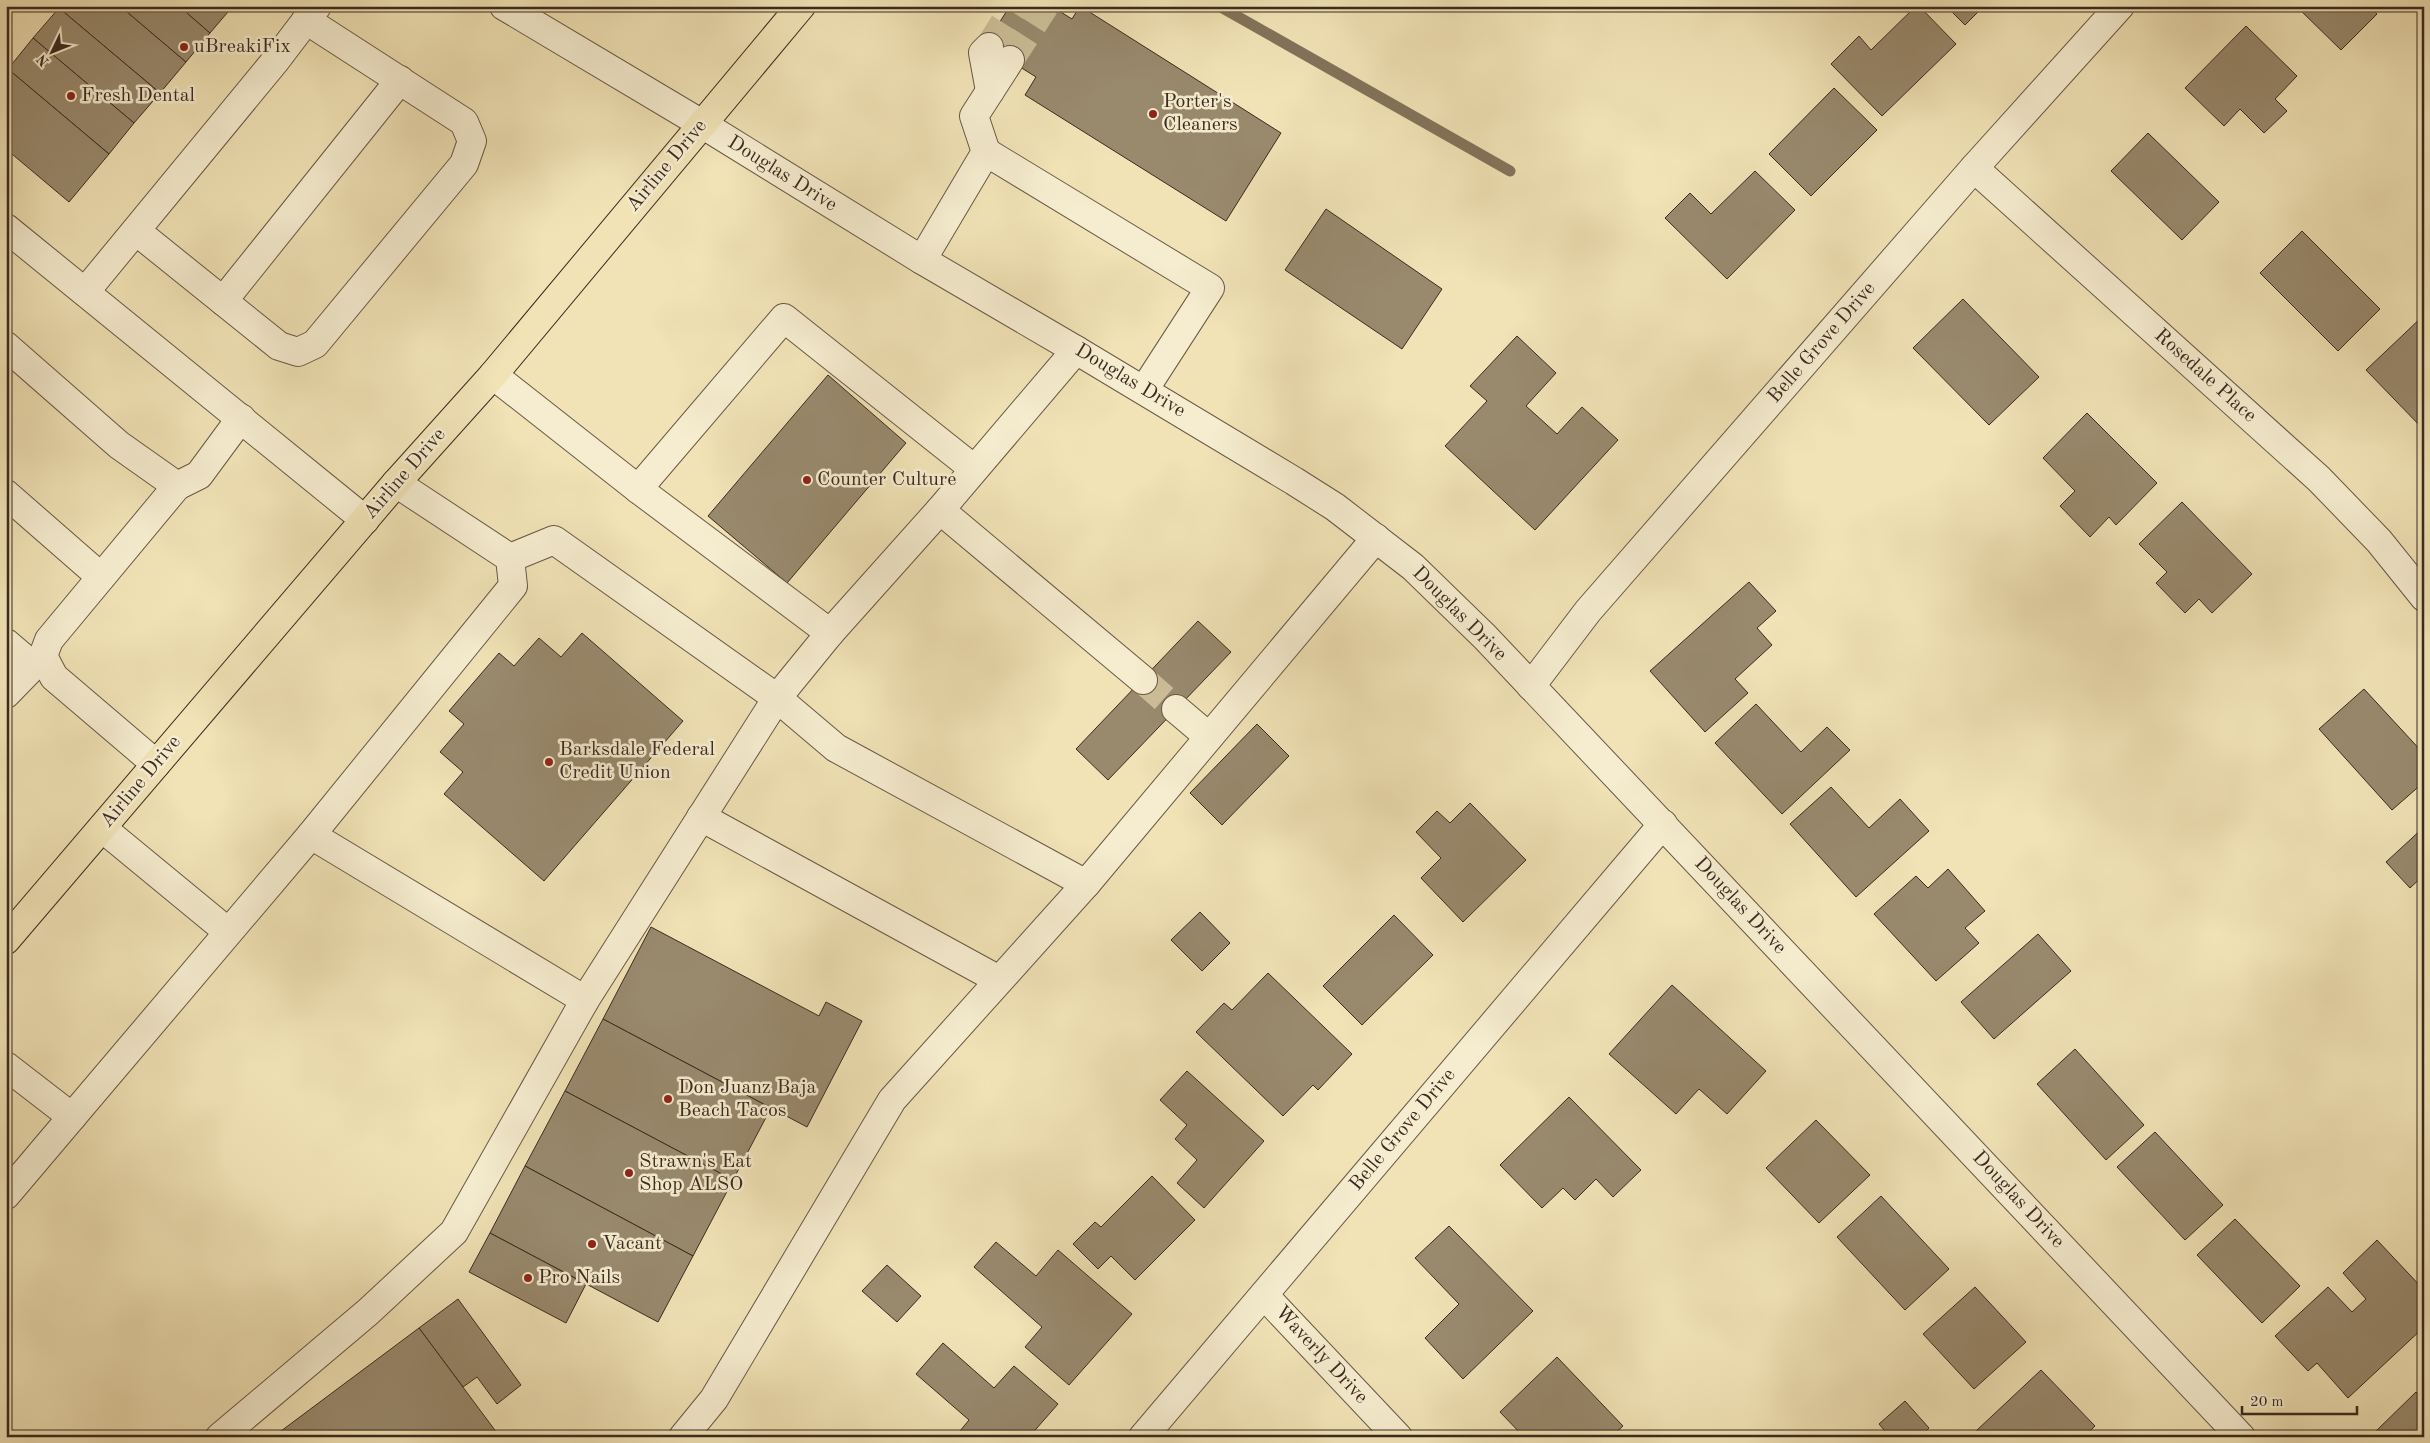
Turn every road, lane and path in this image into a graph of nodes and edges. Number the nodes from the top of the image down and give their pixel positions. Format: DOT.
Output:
graph roads {
  1 [pos="504,6"];
  2 [pos="801,6"];
  3 [pos="2120,6"];
  4 [pos="311,13"];
  5 [pos="1000,53"];
  6 [pos="400,80"];
  7 [pos="702,124"];
  8 [pos="986,152"];
  9 [pos="1974,168"];
  10 [pos="6,228"];
  11 [pos="136,231"];
  12 [pos="922,260"];
  13 [pos="85,292"];
  14 [pos="223,301"];
  15 [pos="6,346"];
  16 [pos="1076,350"];
  17 [pos="493,375"];
  18 [pos="1144,390"];
  19 [pos="241,418"];
  20 [pos="974,469"];
  21 [pos="396,483"];
  22 [pos="177,486"];
  23 [pos="638,489"];
  24 [pos="6,494"];
  25 [pos="940,510"];
  26 [pos="365,520"];
  27 [pos="1376,538"];
  28 [pos="510,558"];
  29 [pos="101,577"];
  30 [pos="2424,597"];
  31 [pos="830,633"];
  32 [pos="6,642"];
  33 [pos="38,661"];
  34 [pos="1143,680"];
  35 [pos="1531,686"];
  36 [pos="6,694"];
  37 [pos="777,698"];
  38 [pos="1176,709"];
  39 [pos="1209,737"];
  40 [pos="156,764"];
  41 [pos="701,817"];
  42 [pos="1663,824"];
  43 [pos="102,828"];
  44 [pos="310,835"];
  45 [pos="1086,884"];
  46 [pos="227,931"];
  47 [pos="6,940"];
  48 [pos="999,980"];
  49 [pos="585,1000"];
  50 [pos="6,1066"];
  51 [pos="72,1117"];
  52 [pos="6,1195"];
  53 [pos="1264,1294"];
  54 [pos="220,1437"];
  55 [pos="683,1437"];
  56 [pos="1143,1437"];
  57 [pos="1398,1437"];
  58 [pos="2241,1437"];
  1 -- 7 [label="street, Douglas Drive"];
  2 -- 7 [label="main road, Airline Drive"];
  3 -- 9 [label="street, Belle Grove Drive"];
  4 -- 6 [label="street"];
  4 -- 11 [label="street"];
  5 -- 8 [label="street"];
  6 -- 14 [label="street"];
  6 -- 14 [label="street"];
  7 -- 12 [label="street, Douglas Drive"];
  7 -- 17 [label="main road, Airline Drive"];
  8 -- 12 [label="street"];
  8 -- 18 [label="street"];
  9 -- 30 [label="street, Rosedale Place"];
  9 -- 35 [label="street, Belle Grove Drive"];
  10 -- 13 [label="street"];
  11 -- 13 [label="street"];
  11 -- 14 [label="street"];
  12 -- 16 [label="street, Douglas Drive"];
  13 -- 19 [label="street"];
  15 -- 22 [label="street"];
  16 -- 18 [label="street, Douglas Drive"];
  16 -- 20 [label="street"];
  17 -- 21 [label="main road, Airline Drive"];
  17 -- 23 [label="street"];
  18 -- 27 [label="street, Douglas Drive"];
  19 -- 22 [label="street"];
  19 -- 26 [label="street"];
  20 -- 23 [label="street"];
  20 -- 25 [label="street"];
  21 -- 26 [label="main road, Airline Drive"];
  21 -- 28 [label="street"];
  22 -- 29 [label="street"];
  23 -- 31 [label="street"];
  24 -- 29 [label="street"];
  25 -- 31 [label="street"];
  25 -- 34 [label="street"];
  26 -- 40 [label="main road, Airline Drive"];
  27 -- 35 [label="street, Douglas Drive"];
  27 -- 39 [label="street"];
  28 -- 37 [label="street"];
  28 -- 44 [label="street"];
  29 -- 33 [label="street"];
  31 -- 37 [label="street"];
  32 -- 33 [label="street"];
  33 -- 36 [label="street"];
  33 -- 40 [label="street"];
  35 -- 42 [label="street, Douglas Drive"];
  37 -- 41 [label="street"];
  37 -- 45 [label="street"];
  38 -- 39 [label="street"];
  39 -- 45 [label="street"];
  40 -- 43 [label="main road, Airline Drive"];
  41 -- 48 [label="street"];
  41 -- 49 [label="street"];
  42 -- 53 [label="street, Belle Grove Drive"];
  42 -- 58 [label="street, Douglas Drive"];
  43 -- 46 [label="street"];
  43 -- 47 [label="main road, Airline Drive"];
  44 -- 46 [label="street"];
  44 -- 49 [label="street"];
  45 -- 48 [label="street"];
  46 -- 51 [label="street"];
  48 -- 55 [label="street"];
  49 -- 54 [label="street"];
  50 -- 51 [label="street"];
  51 -- 52 [label="street"];
  53 -- 56 [label="street, Belle Grove Drive"];
  53 -- 57 [label="street, Waverly Drive"];
}
